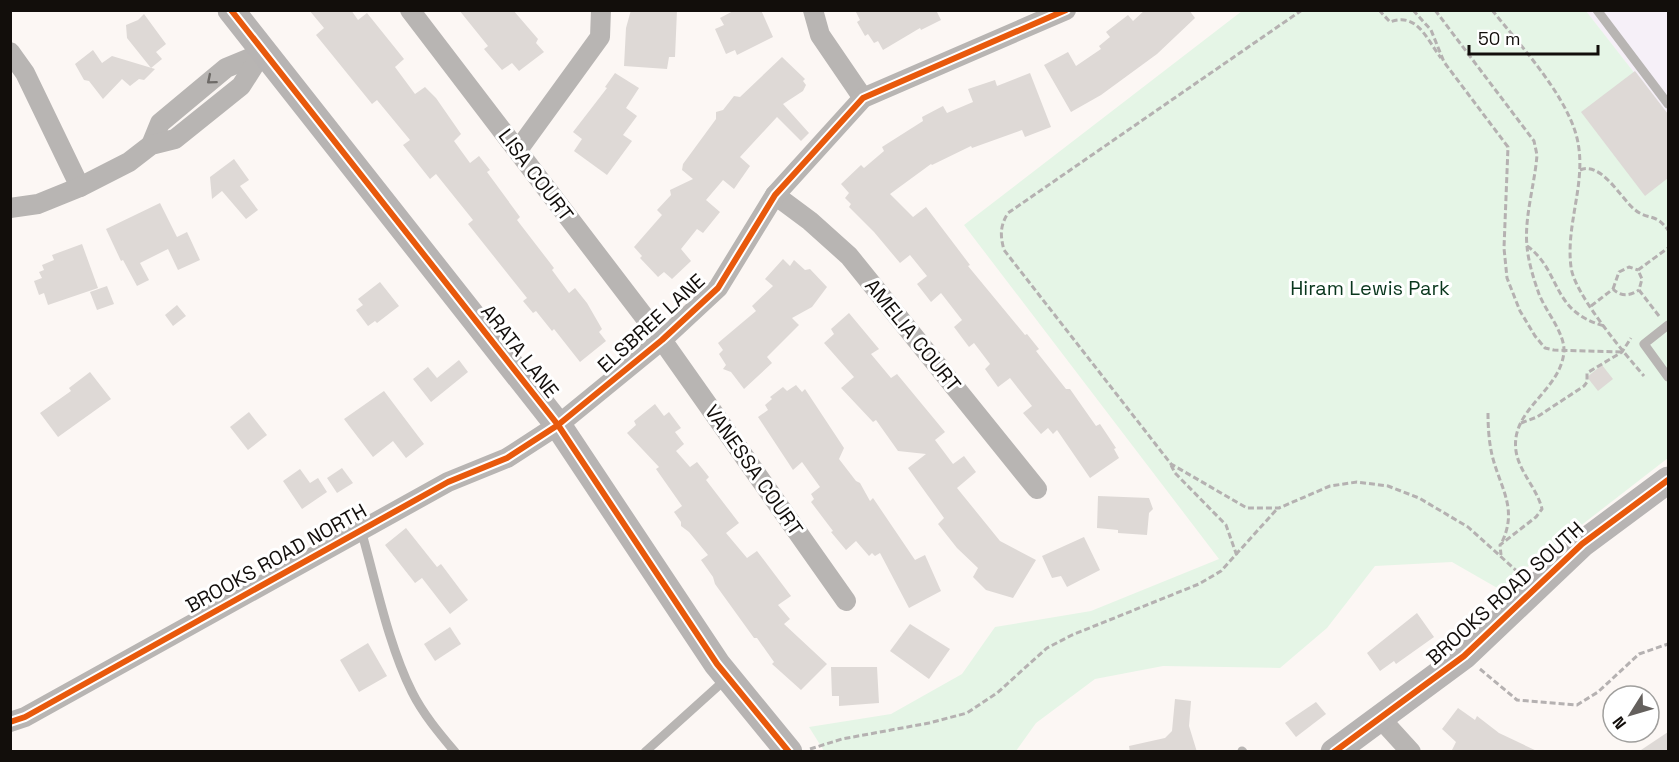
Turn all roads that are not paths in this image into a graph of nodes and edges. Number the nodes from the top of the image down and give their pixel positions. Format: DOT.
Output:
graph roads {
  1 [pos="231,10"];
  2 [pos="410,10"];
  3 [pos="601,10"];
  4 [pos="813,10"];
  5 [pos="1066,10"];
  6 [pos="1597,10"];
  7 [pos="10,52"];
  8 [pos="262,53"];
  9 [pos="863,98"];
  10 [pos="1668,104"];
  11 [pos="518,150"];
  12 [pos="80,187"];
  13 [pos="775,195"];
  14 [pos="10,208"];
  15 [pos="1668,325"];
  16 [pos="662,340"];
  17 [pos="1668,377"];
  18 [pos="558,425"];
  19 [pos="1668,480"];
  20 [pos="1037,489"];
  21 [pos="361,530"];
  22 [pos="846,601"];
  23 [pos="728,677"];
  24 [pos="1380,718"];
  25 [pos="10,722"];
  26 [pos="455,752"];
  27 [pos="645,752"];
  28 [pos="789,752"];
  29 [pos="1334,752"];
  30 [pos="1411,752"];
  1 -- 8 [label="street, ARATA LANE"];
  2 -- 11 [label="street, LISA COURT"];
  3 -- 11 [label="street"];
  4 -- 9 [label="street"];
  5 -- 9 [label="street, ELSBREE LANE"];
  6 -- 10 [label="lane"];
  7 -- 12 [label="street"];
  8 -- 12 [label="street"];
  8 -- 18 [label="street, ARATA LANE"];
  9 -- 13 [label="street, ELSBREE LANE"];
  11 -- 16 [label="street, LISA COURT"];
  12 -- 14 [label="street"];
  13 -- 16 [label="street, ELSBREE LANE"];
  13 -- 20 [label="street, AMELIA COURT"];
  15 -- 17 [label="lane"];
  16 -- 18 [label="street, ELSBREE LANE"];
  16 -- 22 [label="street, VANESSA COURT"];
  18 -- 21 [label="street, BROOKS ROAD NORTH"];
  18 -- 23 [label="street, ARATA LANE"];
  19 -- 24 [label="street, BROOKS ROAD SOUTH"];
  21 -- 25 [label="street, BROOKS ROAD NORTH"];
  21 -- 26 [label="lane"];
  23 -- 27 [label="lane"];
  23 -- 28 [label="street, ARATA LANE"];
  24 -- 29 [label="street, BROOKS ROAD SOUTH"];
  24 -- 30 [label="street"];
}
